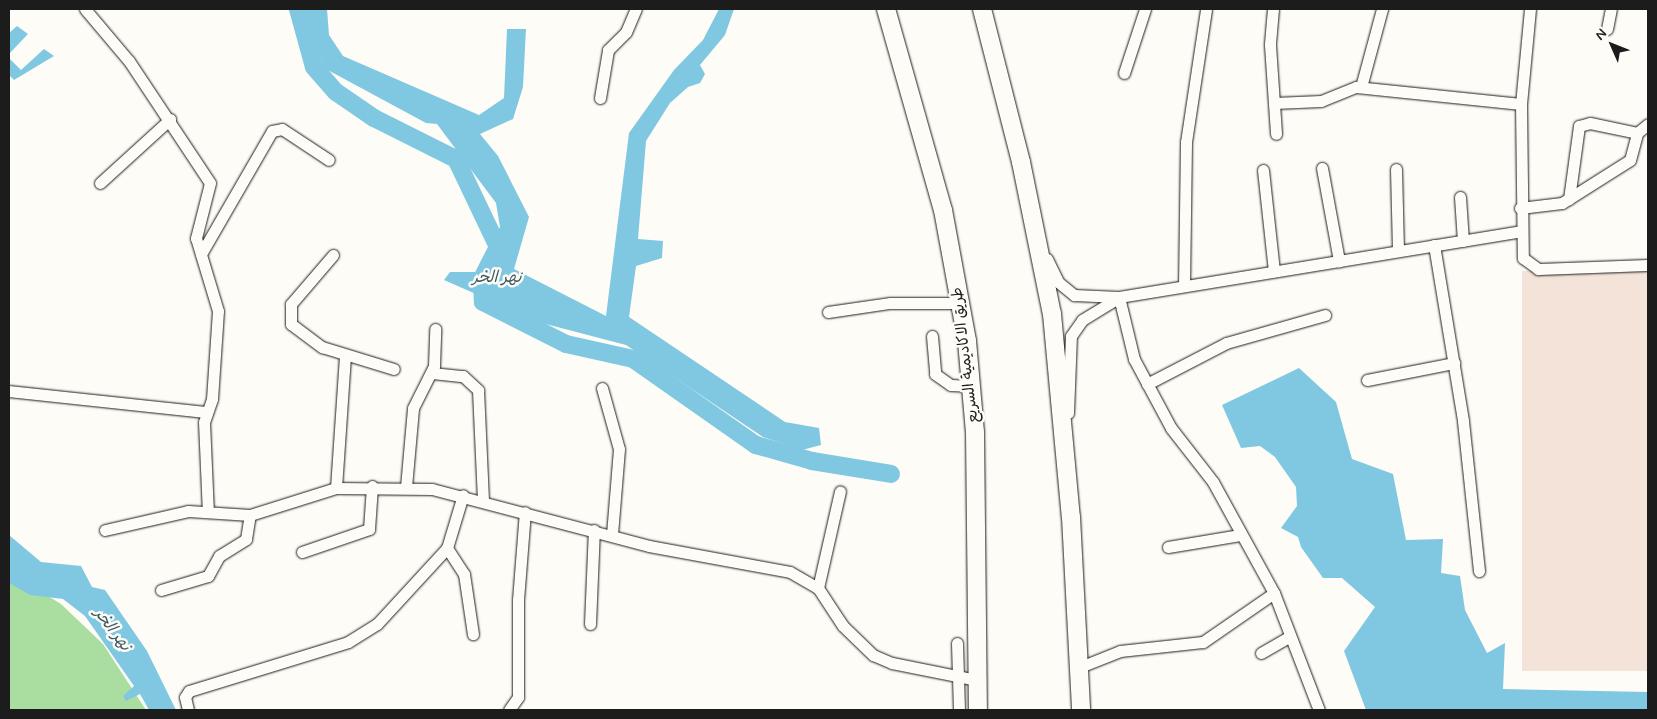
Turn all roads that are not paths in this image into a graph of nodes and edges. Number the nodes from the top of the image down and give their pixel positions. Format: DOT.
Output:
graph roads {
  1 [pos="85,9"];
  2 [pos="636,9"];
  3 [pos="886,9"];
  4 [pos="982,9"];
  5 [pos="1145,9"];
  6 [pos="1206,9"];
  7 [pos="1273,9"];
  8 [pos="1382,9"];
  9 [pos="1530,9"];
  10 [pos="1611,9"];
  11 [pos="1607,29"];
  12 [pos="1124,73"];
  13 [pos="1361,87"];
  14 [pos="600,98"];
  15 [pos="1274,104"];
  16 [pos="1521,104"];
  17 [pos="170,119"];
  18 [pos="1648,124"];
  19 [pos="1638,133"];
  20 [pos="1276,134"];
  21 [pos="329,160"];
  22 [pos="1322,168"];
  23 [pos="1396,169"];
  24 [pos="1263,170"];
  25 [pos="100,182"];
  26 [pos="1460,197"];
  27 [pos="1569,199"];
  28 [pos="1520,208"];
  29 [pos="1033,220"];
  30 [pos="1521,231"];
  31 [pos="1463,241"];
  32 [pos="1434,245"];
  33 [pos="1398,251"];
  34 [pos="201,254"];
  35 [pos="333,255"];
  36 [pos="1338,261"];
  37 [pos="1648,265"];
  38 [pos="1274,271"];
  39 [pos="1184,286"];
  40 [pos="1119,297"];
  41 [pos="961,303"];
  42 [pos="828,312"];
  43 [pos="1325,315"];
  44 [pos="435,330"];
  45 [pos="932,336"];
  46 [pos="345,356"];
  47 [pos="1454,363"];
  48 [pos="394,369"];
  49 [pos="432,372"];
  50 [pos="1367,380"];
  51 [pos="1147,384"];
  52 [pos="971,386"];
  53 [pos="602,388"];
  54 [pos="9,391"];
  55 [pos="207,412"];
  56 [pos="1067,455"];
  57 [pos="372,486"];
  58 [pos="406,487"];
  59 [pos="336,488"];
  60 [pos="840,491"];
  61 [pos="463,495"];
  62 [pos="483,500"];
  63 [pos="208,512"];
  64 [pos="525,512"];
  65 [pos="250,515"];
  66 [pos="105,530"];
  67 [pos="594,530"];
  68 [pos="612,535"];
  69 [pos="1240,535"];
  70 [pos="1168,547"];
  71 [pos="446,548"];
  72 [pos="302,552"];
  73 [pos="1479,571"];
  74 [pos="818,588"];
  75 [pos="160,590"];
  76 [pos="1274,593"];
  77 [pos="590,624"];
  78 [pos="473,634"];
  79 [pos="1289,637"];
  80 [pos="957,644"];
  81 [pos="1261,653"];
  82 [pos="1080,667"];
  83 [pos="958,676"];
  84 [pos="977,680"];
  85 [pos="188,710"];
  86 [pos="509,710"];
  87 [pos="959,710"];
  88 [pos="978,710"];
  89 [pos="1081,710"];
  90 [pos="1318,710"];
  1 -- 17 [label="street"];
  2 -- 14 [label="street"];
  3 -- 41 [label="highway, طريق الاكاديمية السريع"];
  4 -- 29 [label="highway"];
  5 -- 12 [label="street"];
  6 -- 39 [label="street"];
  7 -- 15 [label="street"];
  8 -- 13 [label="street"];
  9 -- 16 [label="street"];
  10 -- 11 [label="street"];
  13 -- 15 [label="street"];
  13 -- 16 [label="street"];
  15 -- 20 [label="street"];
  16 -- 28 [label="street"];
  17 -- 25 [label="street"];
  17 -- 34 [label="street"];
  18 -- 19 [label="street"];
  19 -- 27 [label="street"];
  19 -- 27 [label="street"];
  21 -- 34 [label="street"];
  22 -- 36 [label="street"];
  23 -- 33 [label="street"];
  24 -- 38 [label="street"];
  26 -- 31 [label="street"];
  27 -- 28 [label="street"];
  28 -- 30 [label="street"];
  29 -- 40 [label="street"];
  29 -- 56 [label="highway"];
  30 -- 31 [label="street"];
  30 -- 37 [label="street"];
  31 -- 32 [label="street"];
  32 -- 33 [label="street"];
  32 -- 47 [label="street"];
  33 -- 36 [label="street"];
  34 -- 55 [label="street"];
  35 -- 46 [label="street"];
  36 -- 38 [label="street"];
  38 -- 39 [label="street"];
  39 -- 40 [label="street"];
  40 -- 51 [label="street"];
  40 -- 56 [label="street"];
  41 -- 42 [label="street"];
  41 -- 52 [label="highway, طريق الاكاديمية السريع"];
  43 -- 51 [label="street"];
  44 -- 49 [label="street"];
  45 -- 52 [label="street"];
  46 -- 48 [label="street"];
  46 -- 59 [label="street"];
  47 -- 50 [label="street"];
  47 -- 73 [label="street"];
  49 -- 58 [label="street"];
  49 -- 62 [label="street"];
  51 -- 69 [label="street"];
  52 -- 84 [label="highway, طريق الاكاديمية السريع"];
  53 -- 68 [label="street"];
  54 -- 55 [label="street"];
  55 -- 63 [label="street"];
  56 -- 82 [label="highway"];
  57 -- 58 [label="street"];
  57 -- 59 [label="street"];
  57 -- 72 [label="street"];
  58 -- 61 [label="street"];
  59 -- 65 [label="street"];
  60 -- 74 [label="street"];
  61 -- 62 [label="street"];
  61 -- 71 [label="street"];
  62 -- 64 [label="street"];
  63 -- 65 [label="street"];
  63 -- 66 [label="street"];
  64 -- 67 [label="street"];
  64 -- 86 [label="street"];
  65 -- 75 [label="street"];
  67 -- 68 [label="street"];
  67 -- 77 [label="street"];
  68 -- 74 [label="street"];
  69 -- 70 [label="street"];
  69 -- 76 [label="street"];
  71 -- 78 [label="street"];
  71 -- 85 [label="street"];
  74 -- 83 [label="street"];
  76 -- 79 [label="street"];
  76 -- 82 [label="street"];
  79 -- 81 [label="street"];
  79 -- 90 [label="street"];
  80 -- 83 [label="street"];
  82 -- 89 [label="highway"];
  83 -- 84 [label="street"];
  83 -- 87 [label="street"];
  84 -- 88 [label="highway, طريق الاكاديمية السريع"];
}
